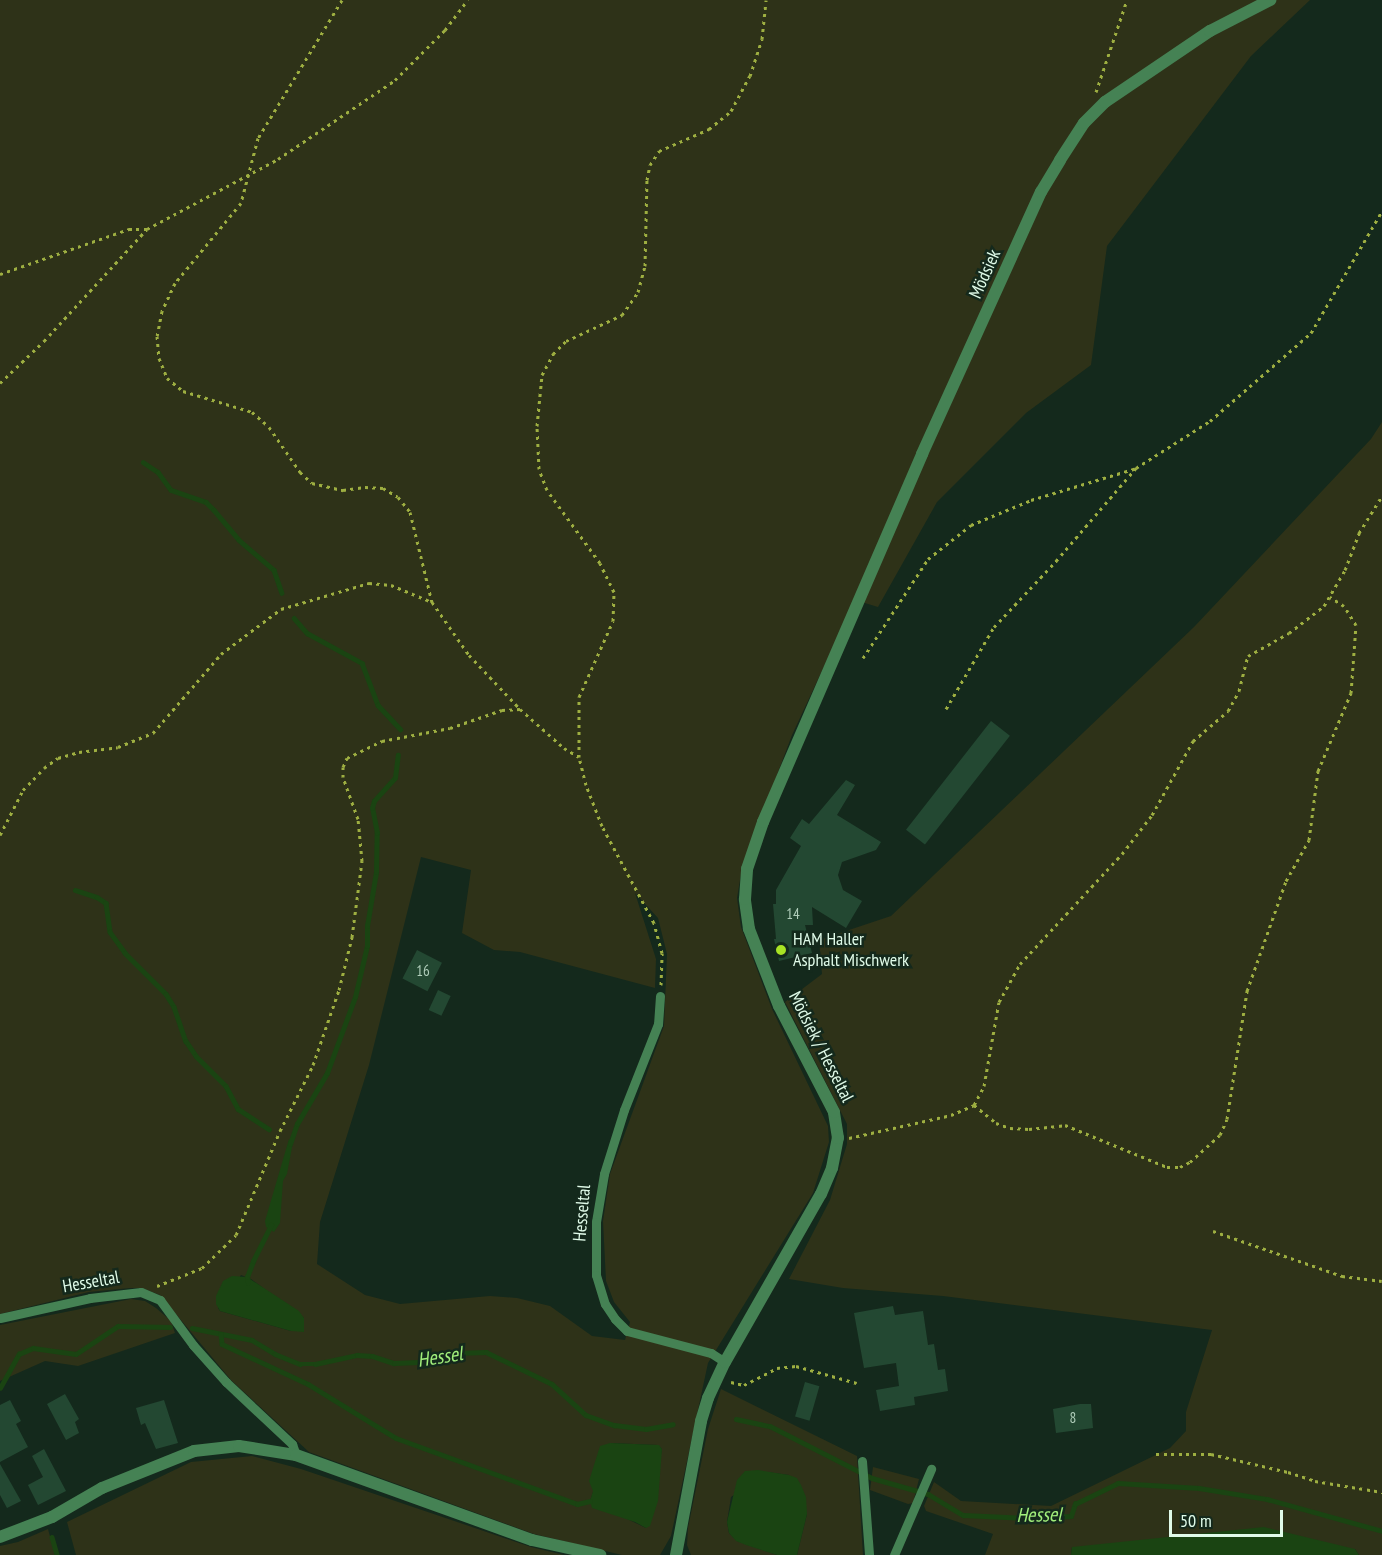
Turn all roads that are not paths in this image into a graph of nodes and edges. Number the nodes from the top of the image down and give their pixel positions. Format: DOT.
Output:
graph roads {
  1 [pos="1270,0"];
  2 [pos="838,651"];
  3 [pos="660,996"];
  4 [pos="0,1318"];
  5 [pos="725,1362"];
  6 [pos="297,1455"];
  7 [pos="862,1461"];
  8 [pos="931,1469"];
  9 [pos="0,1537"];
  10 [pos="600,1555"];
  11 [pos="676,1555"];
  12 [pos="868,1555"];
  13 [pos="894,1555"];
  1 -- 2 [label="street, Mödsiek"];
  2 -- 5 [label="street, Mödsiek / Hesseltal"];
  3 -- 5 [label="lane, Hesseltal"];
  4 -- 6 [label="lane, Hesseltal"];
  5 -- 11 [label="street, Mödsiek / Hesseltal"];
  6 -- 9 [label="street"];
  6 -- 10 [label="street"];
  7 -- 12 [label="lane"];
  8 -- 13 [label="lane"];
}
